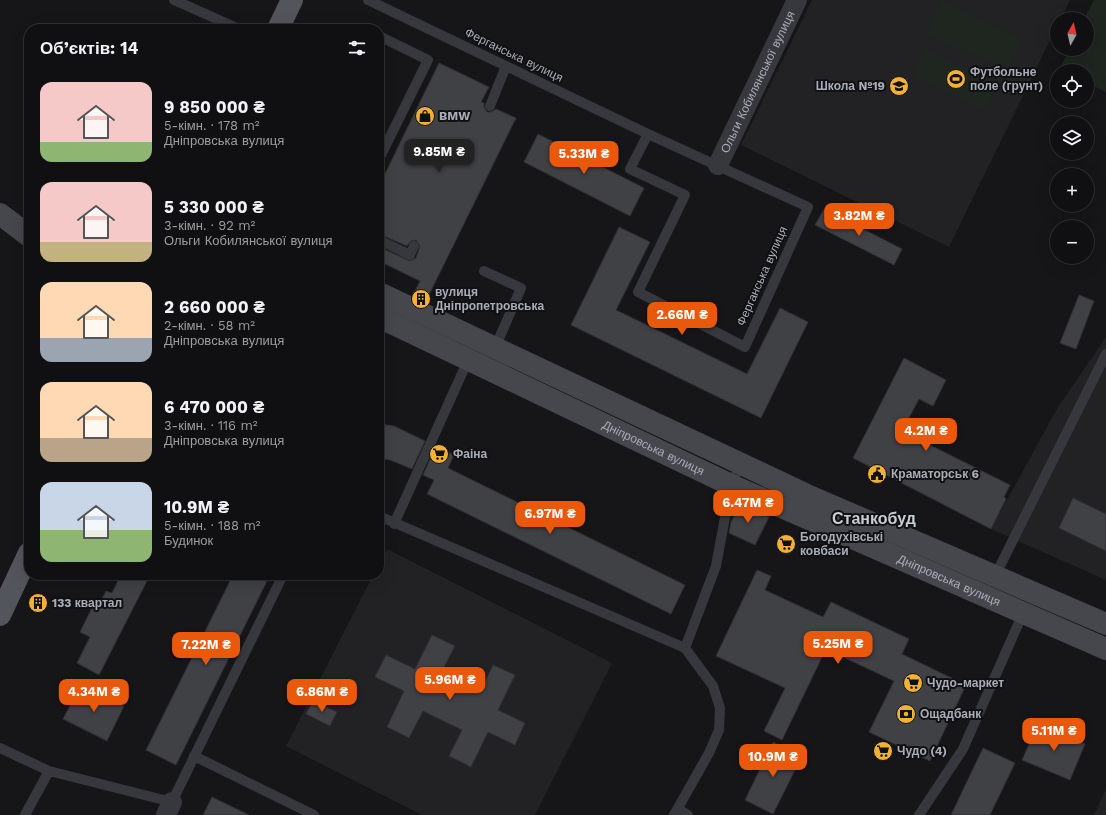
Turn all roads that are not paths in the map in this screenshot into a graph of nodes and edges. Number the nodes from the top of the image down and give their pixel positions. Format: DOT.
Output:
graph roads {
  1 [pos="174,0"];
  2 [pos="292,0"];
  3 [pos="368,0"];
  4 [pos="797,0"];
  5 [pos="228,24"];
  6 [pos="280,24"];
  7 [pos="384,38"];
  8 [pos="506,66"];
  9 [pos="490,106"];
  10 [pos="648,134"];
  11 [pos="384,149"];
  12 [pos="718,165"];
  13 [pos="0,214"];
  14 [pos="24,232"];
  15 [pos="384,242"];
  16 [pos="414,246"];
  17 [pos="484,271"];
  18 [pos="384,295"];
  19 [pos="384,319"];
  20 [pos="487,344"];
  21 [pos="1106,354"];
  22 [pos="468,359"];
  23 [pos="742,464"];
  24 [pos="731,485"];
  25 [pos="384,519"];
  26 [pos="394,524"];
  27 [pos="24,564"];
  28 [pos="995,575"];
  29 [pos="281,580"];
  30 [pos="1033,591"];
  31 [pos="985,596"];
  32 [pos="1023,613"];
  33 [pos="0,614"];
  34 [pos="1106,624"];
  35 [pos="685,648"];
  36 [pos="1106,649"];
  37 [pos="0,748"];
  38 [pos="194,756"];
  39 [pos="49,771"];
  40 [pos="169,808"];
  41 [pos="676,812"];
  42 [pos="25,815"];
  43 [pos="314,815"];
  44 [pos="688,815"];
  45 [pos="919,815"];
  1 -- 5 [label="lane"];
  2 -- 6 [label="main road"];
  3 -- 8 [label="lane, Ферганська вулиця"];
  4 -- 12 [label="street, Ольги Кобилянської вулиця"];
  7 -- 11 [label="lane"];
  8 -- 9 [label="lane"];
  8 -- 10 [label="lane, Ферганська вулиця"];
  10 -- 12 [label="lane, Ферганська вулиця"];
  10 -- 12 [label="lane, Ферганська вулиця"];
  13 -- 14 [label="street"];
  15 -- 16 [label="lane"];
  17 -- 20 [label="lane"];
  18 -- 20 [label="street, Дніпровська вулиця"];
  19 -- 22 [label="street, Дніпровська вулиця"];
  20 -- 22 [label="lane"];
  20 -- 23 [label="street, Дніпровська вулиця"];
  21 -- 28 [label="lane"];
  22 -- 24 [label="street, Дніпровська вулиця"];
  22 -- 26 [label="lane"];
  23 -- 24 [label="lane"];
  23 -- 28 [label="street, Дніпровська вулиця"];
  24 -- 31 [label="street, Дніпровська вулиця"];
  24 -- 35 [label="lane"];
  25 -- 26 [label="lane"];
  26 -- 35 [label="lane"];
  27 -- 33 [label="main road"];
  28 -- 30 [label="street, Дніпровська вулиця"];
  28 -- 31 [label="lane"];
  29 -- 38 [label="lane"];
  30 -- 32 [label="lane"];
  30 -- 34 [label="street, Дніпровська вулиця"];
  31 -- 32 [label="street, Дніпровська вулиця"];
  32 -- 36 [label="street, Дніпровська вулиця"];
  32 -- 45 [label="lane"];
  35 -- 41 [label="lane"];
  37 -- 39 [label="lane"];
  38 -- 40 [label="lane"];
  38 -- 43 [label="lane"];
  39 -- 40 [label="lane"];
  39 -- 42 [label="lane"];
  41 -- 44 [label="lane"];
}
